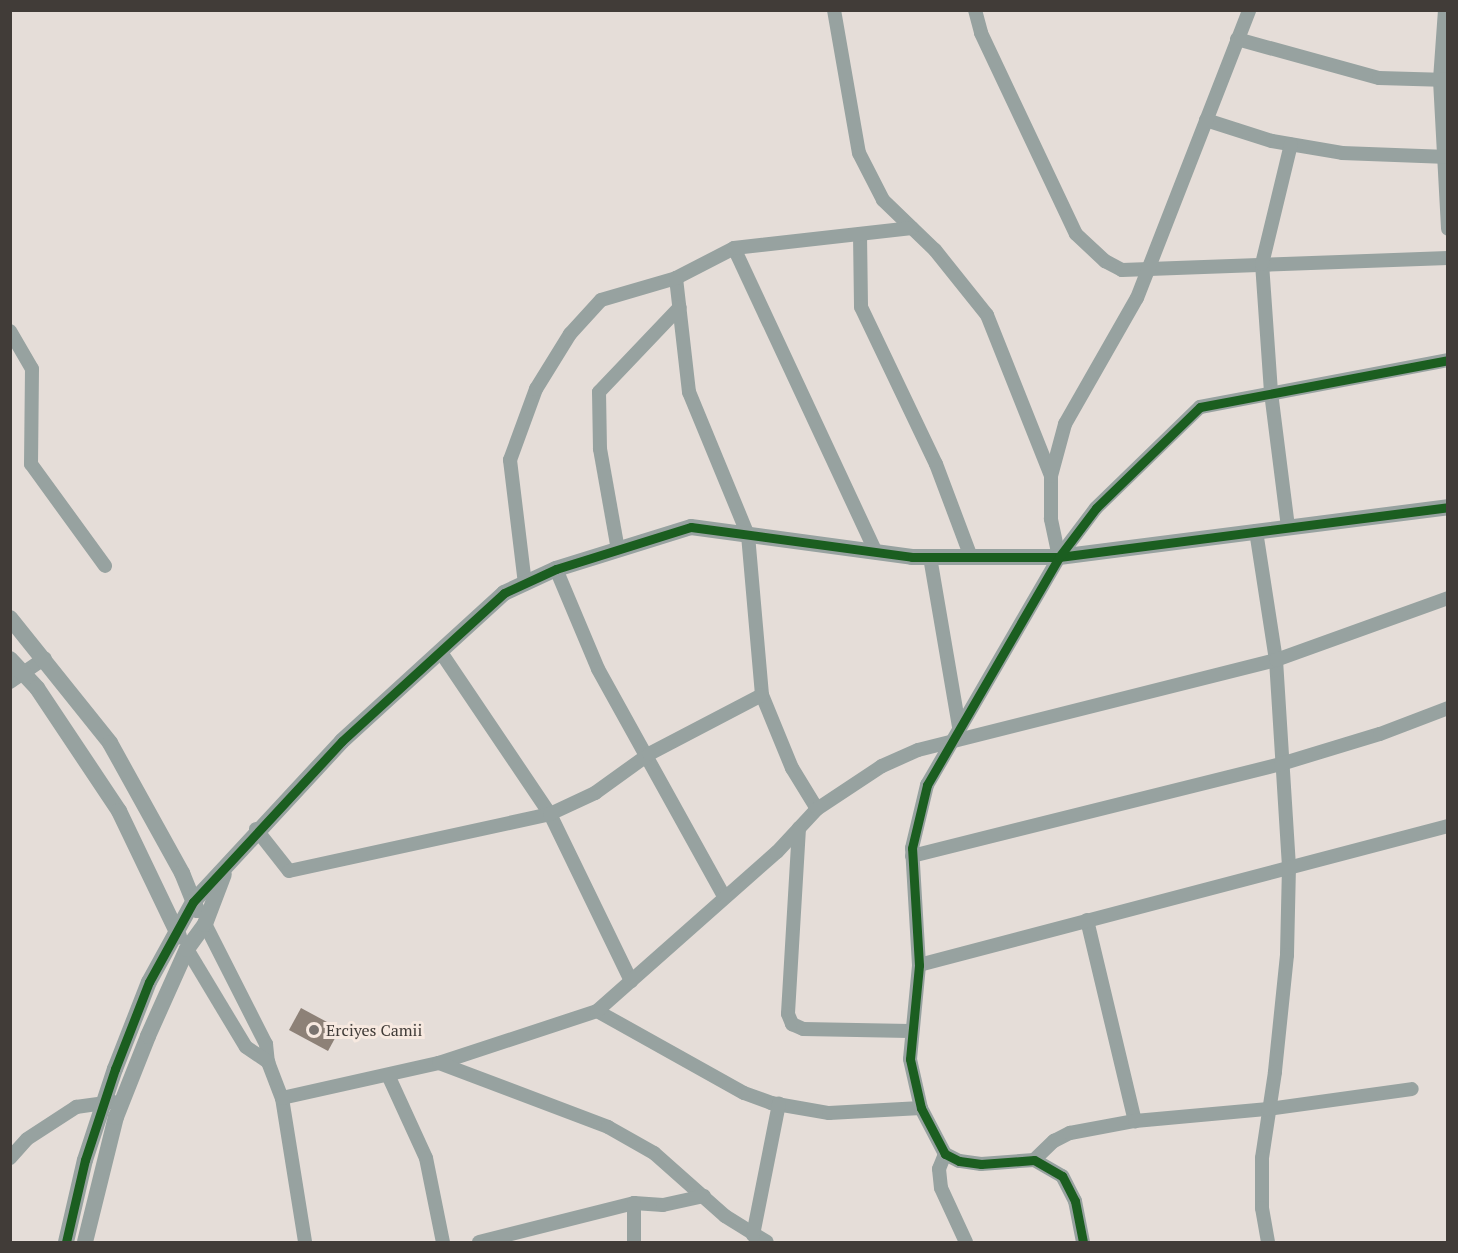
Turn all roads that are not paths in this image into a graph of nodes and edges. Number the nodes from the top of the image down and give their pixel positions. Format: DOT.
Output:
graph roads {
  1 [pos="834,10"];
  2 [pos="975,10"];
  3 [pos="1248,10"];
  4 [pos="1444,10"];
  5 [pos="1238,39"];
  6 [pos="1444,80"];
  7 [pos="1206,120"];
  8 [pos="1291,144"];
  9 [pos="1446,157"];
  10 [pos="912,228"];
  11 [pos="1448,230"];
  12 [pos="860,234"];
  13 [pos="734,248"];
  14 [pos="1448,258"];
  15 [pos="1262,264"];
  16 [pos="1147,270"];
  17 [pos="676,278"];
  18 [pos="680,307"];
  19 [pos="10,331"];
  20 [pos="1448,360"];
  21 [pos="1272,392"];
  22 [pos="1051,476"];
  23 [pos="1448,507"];
  24 [pos="1288,527"];
  25 [pos="1256,531"];
  26 [pos="748,535"];
  27 [pos="618,550"];
  28 [pos="876,552"];
  29 [pos="930,557"];
  30 [pos="971,557"];
  31 [pos="1059,557"];
  32 [pos="105,566"];
  33 [pos="556,569"];
  34 [pos="525,584"];
  35 [pos="1448,598"];
  36 [pos="10,618"];
  37 [pos="440,651"];
  38 [pos="45,658"];
  39 [pos="10,660"];
  40 [pos="1276,660"];
  41 [pos="17,679"];
  42 [pos="762,695"];
  43 [pos="1448,708"];
  44 [pos="959,727"];
  45 [pos="948,744"];
  46 [pos="649,754"];
  47 [pos="1281,764"];
  48 [pos="817,808"];
  49 [pos="550,814"];
  50 [pos="1448,826"];
  51 [pos="799,828"];
  52 [pos="256,829"];
  53 [pos="912,856"];
  54 [pos="1289,866"];
  55 [pos="226,868"];
  56 [pos="724,896"];
  57 [pos="193,902"];
  58 [pos="1087,920"];
  59 [pos="205,924"];
  60 [pos="176,930"];
  61 [pos="187,949"];
  62 [pos="919,965"];
  63 [pos="631,981"];
  64 [pos="597,1011"];
  65 [pos="910,1031"];
  66 [pos="268,1062"];
  67 [pos="439,1063"];
  68 [pos="388,1075"];
  69 [pos="1412,1089"];
  70 [pos="282,1098"];
  71 [pos="122,1102"];
  72 [pos="104,1103"];
  73 [pos="779,1104"];
  74 [pos="921,1108"];
  75 [pos="1268,1109"];
  76 [pos="1135,1121"];
  77 [pos="945,1154"];
  78 [pos="10,1158"];
  79 [pos="1034,1160"];
  80 [pos="704,1196"];
  81 [pos="634,1203"];
  82 [pos="753,1235"];
  83 [pos="66,1242"];
  84 [pos="85,1242"];
  85 [pos="305,1242"];
  86 [pos="443,1242"];
  87 [pos="479,1242"];
  88 [pos="634,1242"];
  89 [pos="767,1242"];
  90 [pos="966,1242"];
  91 [pos="1083,1242"];
  92 [pos="1268,1242"];
  1 -- 10 [label="street"];
  2 -- 16 [label="street"];
  3 -- 5 [label="street"];
  4 -- 6 [label="street"];
  5 -- 6 [label="street"];
  5 -- 7 [label="street"];
  6 -- 9 [label="street"];
  7 -- 8 [label="street"];
  7 -- 16 [label="street"];
  8 -- 9 [label="street"];
  8 -- 15 [label="street"];
  9 -- 11 [label="street"];
  10 -- 12 [label="street"];
  10 -- 22 [label="street"];
  12 -- 13 [label="street"];
  12 -- 30 [label="street"];
  13 -- 17 [label="street"];
  13 -- 28 [label="street"];
  14 -- 15 [label="street"];
  15 -- 16 [label="street"];
  15 -- 21 [label="street"];
  16 -- 22 [label="street"];
  17 -- 18 [label="street"];
  17 -- 34 [label="street"];
  18 -- 26 [label="street"];
  18 -- 27 [label="street"];
  19 -- 32 [label="street"];
  20 -- 21 [label="street"];
  21 -- 24 [label="street"];
  21 -- 31 [label="street"];
  22 -- 31 [label="street"];
  23 -- 24 [label="street"];
  24 -- 25 [label="street"];
  25 -- 31 [label="street"];
  25 -- 40 [label="street"];
  26 -- 27 [label="street"];
  26 -- 28 [label="street"];
  26 -- 42 [label="street"];
  27 -- 33 [label="street"];
  28 -- 29 [label="street"];
  29 -- 30 [label="street"];
  29 -- 44 [label="street"];
  30 -- 31 [label="street"];
  31 -- 44 [label="street"];
  33 -- 34 [label="street"];
  33 -- 46 [label="street"];
  34 -- 37 [label="street"];
  35 -- 40 [label="street"];
  36 -- 38 [label="street"];
  37 -- 49 [label="street"];
  37 -- 52 [label="street"];
  38 -- 41 [label="street"];
  38 -- 57 [label="street"];
  39 -- 41 [label="street"];
  40 -- 45 [label="street"];
  40 -- 47 [label="street"];
  41 -- 60 [label="street"];
  42 -- 46 [label="street"];
  42 -- 48 [label="street"];
  43 -- 47 [label="street"];
  44 -- 45 [label="street"];
  45 -- 48 [label="street"];
  45 -- 53 [label="street"];
  46 -- 49 [label="street"];
  46 -- 56 [label="street"];
  47 -- 53 [label="street"];
  47 -- 54 [label="street"];
  48 -- 51 [label="street"];
  49 -- 52 [label="street"];
  49 -- 63 [label="street"];
  50 -- 54 [label="street"];
  51 -- 56 [label="street"];
  51 -- 65 [label="street"];
  52 -- 55 [label="street"];
  53 -- 62 [label="street"];
  54 -- 58 [label="street"];
  54 -- 75 [label="street"];
  55 -- 57 [label="street"];
  55 -- 59 [label="street"];
  56 -- 63 [label="street"];
  57 -- 59 [label="street"];
  57 -- 60 [label="street"];
  58 -- 62 [label="street"];
  58 -- 76 [label="street"];
  59 -- 61 [label="street"];
  59 -- 66 [label="street"];
  60 -- 61 [label="street"];
  60 -- 72 [label="street"];
  61 -- 66 [label="street"];
  61 -- 71 [label="street"];
  62 -- 65 [label="street"];
  63 -- 64 [label="street"];
  64 -- 67 [label="street"];
  64 -- 73 [label="street"];
  65 -- 74 [label="street"];
  66 -- 70 [label="street"];
  67 -- 68 [label="street"];
  67 -- 80 [label="street"];
  68 -- 70 [label="street"];
  68 -- 86 [label="street"];
  69 -- 75 [label="street"];
  70 -- 85 [label="street"];
  71 -- 72 [label="street"];
  71 -- 84 [label="street"];
  72 -- 78 [label="street"];
  72 -- 83 [label="street"];
  73 -- 74 [label="street"];
  73 -- 82 [label="street"];
  74 -- 77 [label="street"];
  75 -- 76 [label="street"];
  75 -- 92 [label="street"];
  76 -- 79 [label="street"];
  77 -- 79 [label="street"];
  77 -- 90 [label="street"];
  79 -- 91 [label="street"];
  80 -- 81 [label="street"];
  80 -- 82 [label="street"];
  81 -- 87 [label="street"];
  81 -- 88 [label="street"];
  82 -- 89 [label="street"];
}
